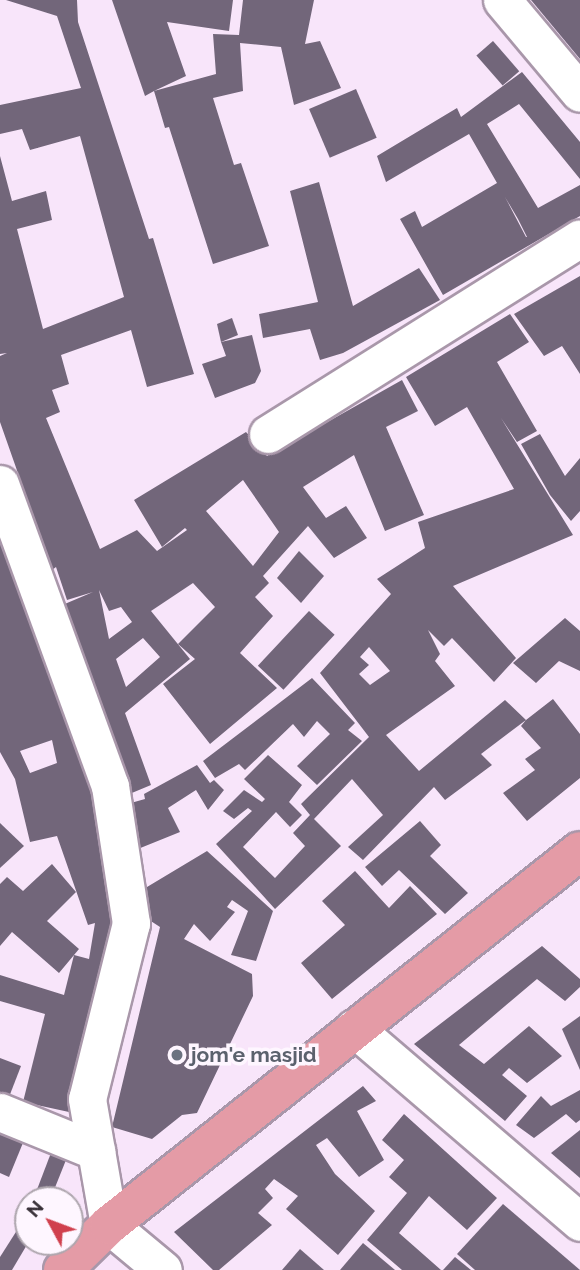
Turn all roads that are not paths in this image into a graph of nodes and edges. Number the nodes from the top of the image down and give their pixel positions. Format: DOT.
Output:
graph roads {
  1 [pos="502,0"];
  2 [pos="580,93"];
  3 [pos="580,238"];
  4 [pos="268,434"];
  5 [pos="0,484"];
  6 [pos="580,851"];
  7 [pos="354,1028"];
  8 [pos="0,1112"];
  9 [pos="96,1151"];
  10 [pos="580,1222"];
  11 [pos="109,1226"];
  12 [pos="63,1270"];
  13 [pos="163,1270"];
  1 -- 2 [label="street"];
  3 -- 4 [label="street"];
  5 -- 9 [label="street"];
  6 -- 7 [label="main road"];
  7 -- 10 [label="street"];
  7 -- 11 [label="main road"];
  8 -- 9 [label="street"];
  9 -- 11 [label="street"];
  11 -- 12 [label="main road"];
  11 -- 13 [label="street"];
}
